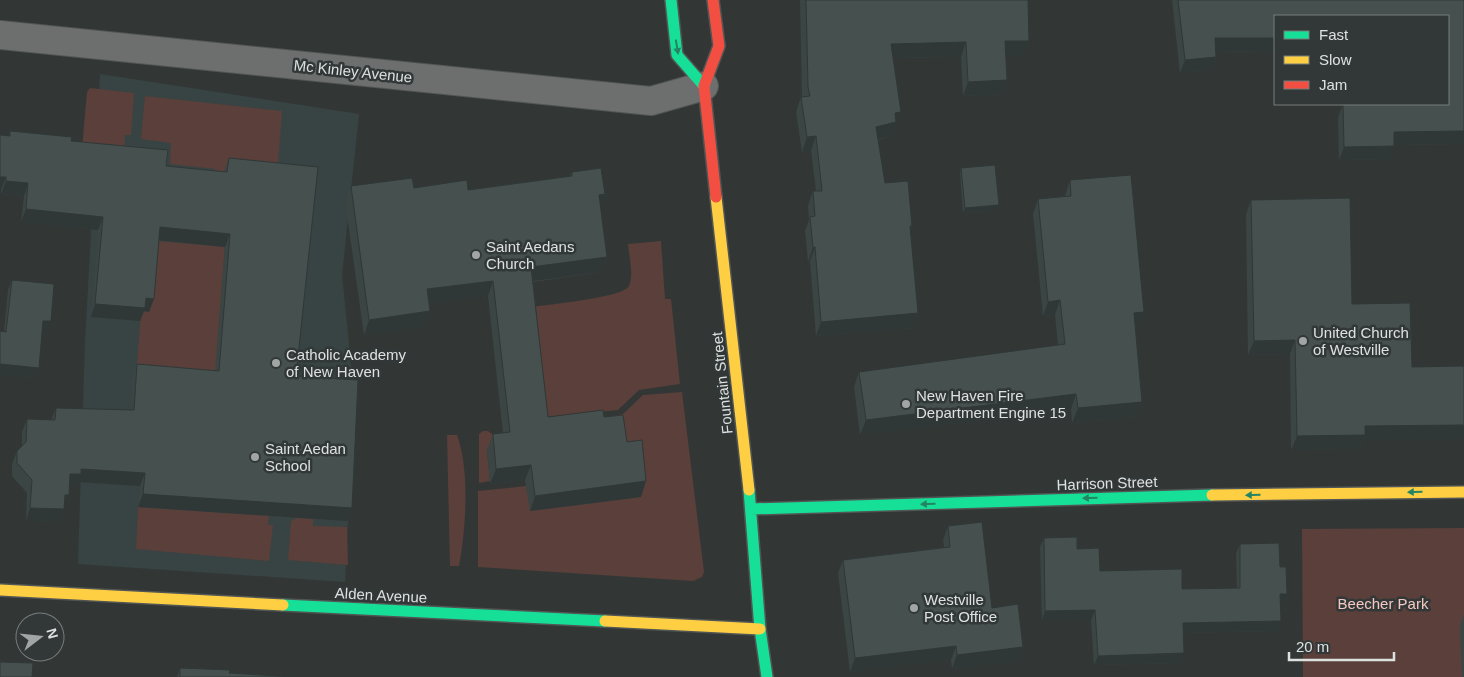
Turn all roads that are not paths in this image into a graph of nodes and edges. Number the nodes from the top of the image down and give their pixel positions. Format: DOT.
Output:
graph roads {
  1 [pos="671,0"];
  2 [pos="714,0"];
  3 [pos="0,35"];
  4 [pos="704,86"];
  5 [pos="1464,492"];
  6 [pos="750,509"];
  7 [pos="0,590"];
  8 [pos="760,629"];
  9 [pos="767,677"];
  1 -- 4 [label="street, one-way"];
  2 -- 4 [label="street, Fountain Street"];
  3 -- 4 [label="street, Mc Kinley Avenue"];
  4 -- 6 [label="street, Fountain Street"];
  5 -- 6 [label="street, Harrison Street, one-way"];
  6 -- 8 [label="street, Fountain Street"];
  7 -- 8 [label="street, Alden Avenue"];
  8 -- 9 [label="street, Fountain Street"];
}
